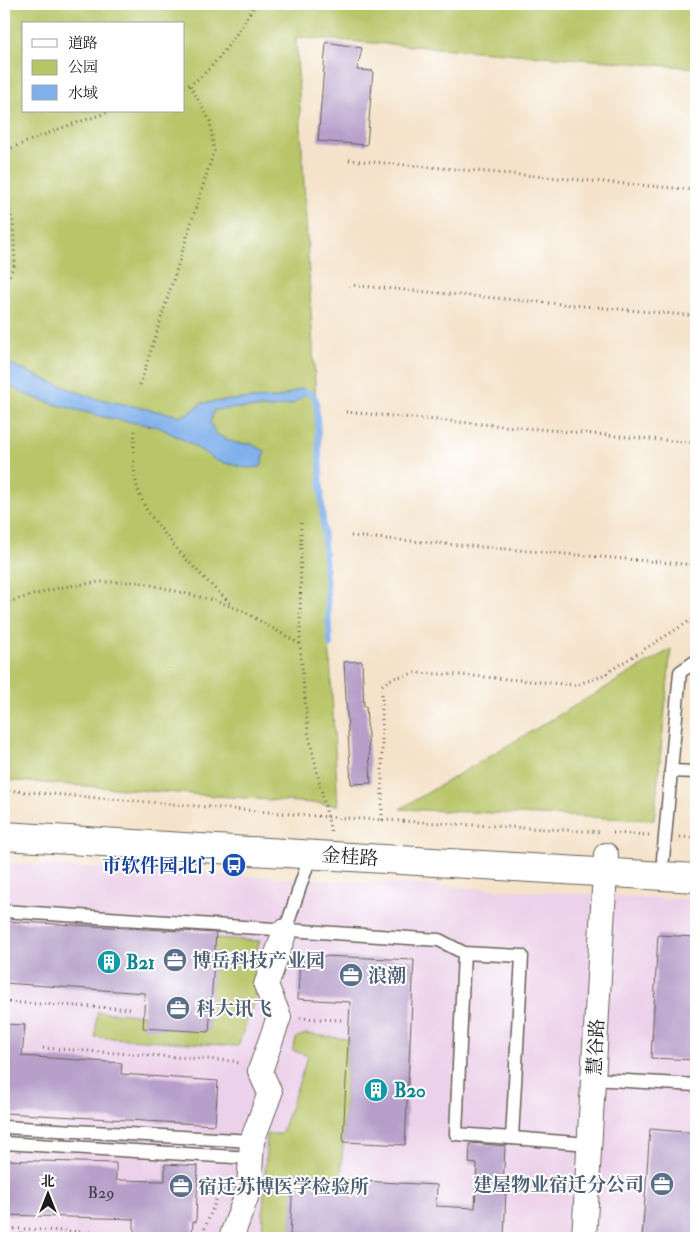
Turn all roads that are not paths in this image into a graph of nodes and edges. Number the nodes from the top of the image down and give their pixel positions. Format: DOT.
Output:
graph roads {
  1 [pos="696,661"];
  2 [pos="671,771"];
  3 [pos="696,772"];
  4 [pos="4,820"];
  5 [pos="4,836"];
  6 [pos="324,837"];
  7 [pos="664,847"];
  8 [pos="696,861"];
  9 [pos="606,864"];
  10 [pos="696,878"];
  11 [pos="4,911"];
  12 [pos="285,931"];
  13 [pos="464,952"];
  14 [pos="593,1079"];
  15 [pos="696,1085"];
  16 [pos="4,1126"];
  17 [pos="512,1138"];
  18 [pos="4,1143"];
  19 [pos="590,1144"];
  20 [pos="252,1149"];
  21 [pos="231,1238"];
  22 [pos="584,1238"];
  1 -- 2 [label="lane"];
  2 -- 3 [label="lane"];
  2 -- 7 [label="lane"];
  4 -- 6 [label="street, 金桂路"];
  5 -- 6 [label="street, 金桂路"];
  6 -- 9 [label="street, 金桂路"];
  6 -- 12 [label="lane"];
  7 -- 8 [label="street, 金桂路"];
  7 -- 9 [label="street, 金桂路"];
  9 -- 10 [label="street, 金桂路"];
  9 -- 14 [label="street, 慧谷路"];
  11 -- 12 [label="lane"];
  12 -- 13 [label="lane"];
  12 -- 20 [label="street"];
  13 -- 17 [label="lane"];
  13 -- 17 [label="lane"];
  14 -- 15 [label="lane"];
  14 -- 19 [label="street, 慧谷路"];
  16 -- 20 [label="lane"];
  17 -- 19 [label="lane"];
  18 -- 20 [label="lane"];
  19 -- 22 [label="street, 慧谷路"];
  20 -- 21 [label="street"];
}
